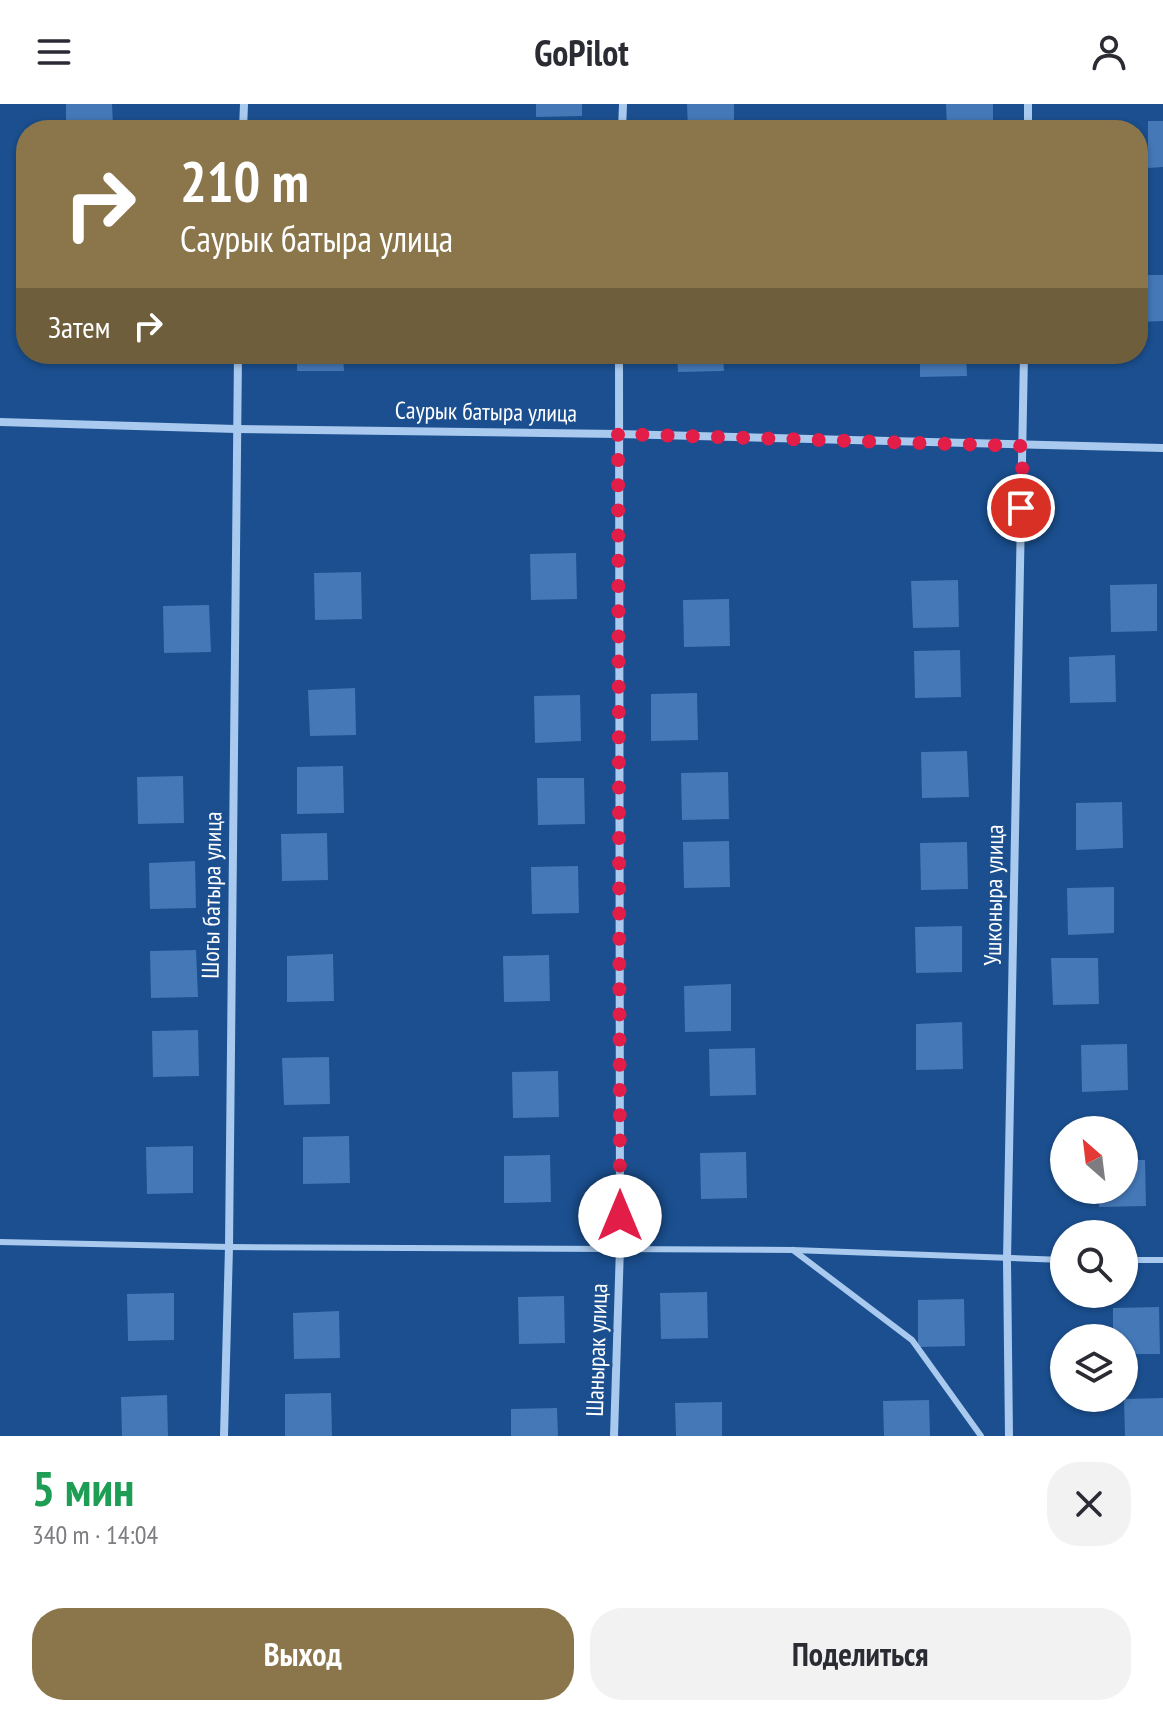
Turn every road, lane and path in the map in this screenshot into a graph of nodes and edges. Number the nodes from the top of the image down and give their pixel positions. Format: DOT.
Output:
graph roads {
  1 [pos="238,364"];
  2 [pos="619,364"];
  3 [pos="1024,364"];
  4 [pos="0,422"];
  5 [pos="236,429"];
  6 [pos="618,434"];
  7 [pos="1023,446"];
  8 [pos="1163,448"];
  9 [pos="0,1242"];
  10 [pos="229,1247"];
  11 [pos="620,1247"];
  12 [pos="793,1250"];
  13 [pos="1007,1260"];
  14 [pos="1050,1260"];
  15 [pos="1138,1260"];
  16 [pos="1163,1260"];
  17 [pos="224,1436"];
  18 [pos="614,1436"];
  19 [pos="981,1436"];
  20 [pos="1009,1436"];
  1 -- 5 [label="street, Шогы батыра улица"];
  2 -- 6 [label="street, Шанырак улица"];
  3 -- 7 [label="street, Ушконыра улица"];
  4 -- 5 [label="street, Саурык батыра улица"];
  5 -- 6 [label="street, Саурык батыра улица"];
  5 -- 10 [label="street, Шогы батыра улица"];
  6 -- 7 [label="street, Саурык батыра улица"];
  6 -- 11 [label="street, Шанырак улица"];
  7 -- 8 [label="street, Саурык батыра улица"];
  7 -- 13 [label="street, Ушконыра улица"];
  9 -- 10 [label="lane"];
  10 -- 11 [label="lane"];
  10 -- 17 [label="street, Шогы батыра улица"];
  11 -- 12 [label="lane"];
  11 -- 18 [label="street, Шанырак улица"];
  12 -- 13 [label="lane"];
  12 -- 19 [label="lane"];
  13 -- 14 [label="lane"];
  13 -- 20 [label="street, Ушконыра улица"];
  15 -- 16 [label="lane"];
}
